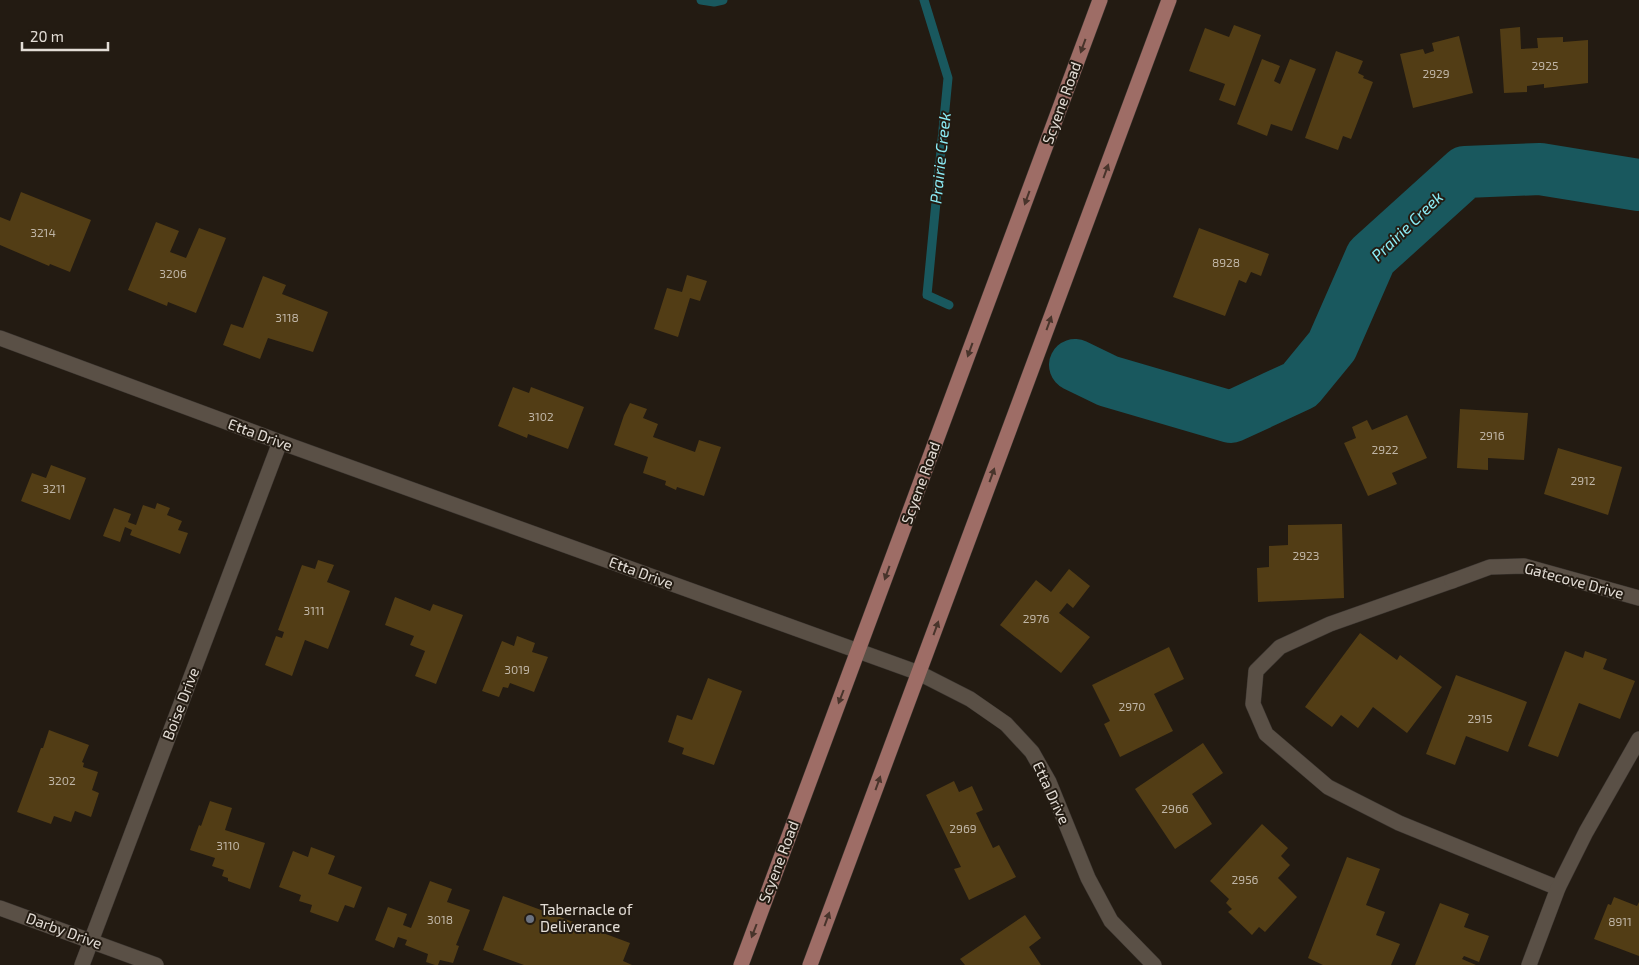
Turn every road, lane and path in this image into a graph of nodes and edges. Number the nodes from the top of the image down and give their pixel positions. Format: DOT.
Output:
graph roads {
  1 [pos="1100,0"];
  2 [pos="1169,0"];
  3 [pos="0,338"];
  4 [pos="280,442"];
  5 [pos="1639,598"];
  6 [pos="859,652"];
  7 [pos="919,674"];
  8 [pos="1639,739"];
  9 [pos="1558,888"];
  10 [pos="0,908"];
  11 [pos="91,941"];
  12 [pos="82,965"];
  13 [pos="156,965"];
  14 [pos="741,965"];
  15 [pos="810,965"];
  16 [pos="1154,965"];
  17 [pos="1529,965"];
  1 -- 6 [label="main road, Scyene Road, one-way"];
  7 -- 2 [label="main road, one-way"];
  3 -- 4 [label="street, Etta Drive"];
  4 -- 6 [label="street, Etta Drive"];
  4 -- 11 [label="street, Boise Drive"];
  5 -- 9 [label="street, Gatecove Drive"];
  6 -- 7 [label="street, Etta Drive"];
  6 -- 14 [label="main road, Scyene Road, one-way"];
  15 -- 7 [label="main road, one-way"];
  7 -- 16 [label="street, Etta Drive"];
  8 -- 9 [label="street"];
  9 -- 17 [label="street"];
  10 -- 11 [label="street, Darby Drive"];
  11 -- 12 [label="street, Boise Drive"];
  11 -- 13 [label="street, Darby Drive"];
}
